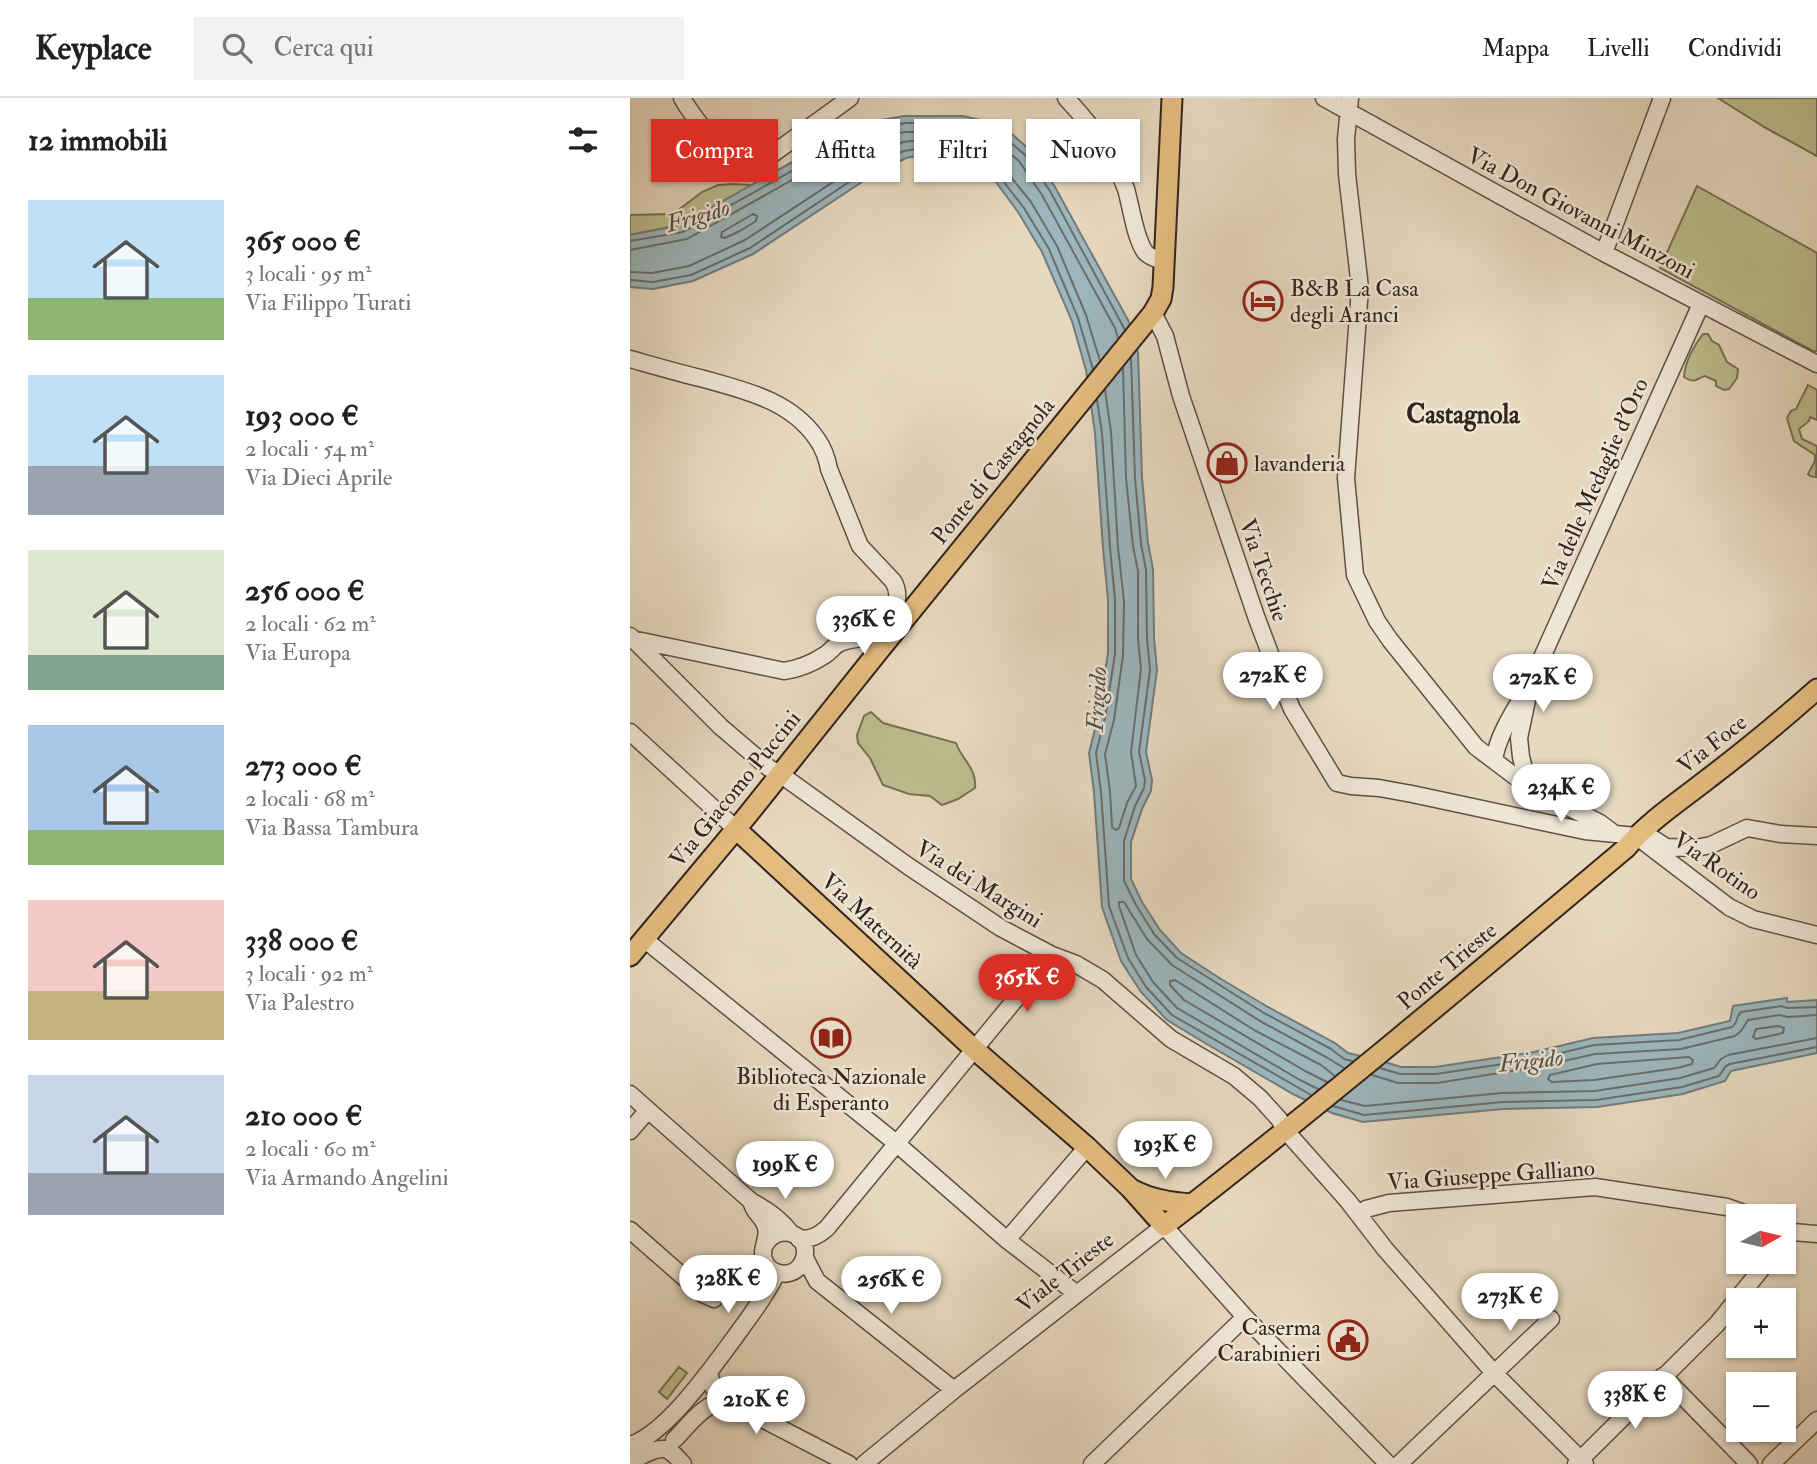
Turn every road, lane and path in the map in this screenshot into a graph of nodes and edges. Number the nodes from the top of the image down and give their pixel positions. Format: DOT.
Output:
graph roads {
  1 [pos="682,98"];
  2 [pos="850,98"];
  3 [pos="1066,98"];
  4 [pos="1172,98"];
  5 [pos="1324,98"];
  6 [pos="1662,98"];
  7 [pos="1349,105"];
  8 [pos="1604,253"];
  9 [pos="1165,262"];
  10 [pos="1701,304"];
  11 [pos="1151,316"];
  12 [pos="630,359"];
  13 [pos="1817,364"];
  14 [pos="631,638"];
  15 [pos="877,653"];
  16 [pos="1530,684"];
  17 [pos="1817,689"];
  18 [pos="630,732"];
  19 [pos="1519,738"];
  20 [pos="1494,760"];
  21 [pos="780,774"];
  22 [pos="1530,787"];
  23 [pos="736,828"];
  24 [pos="1612,832"];
  25 [pos="1817,836"];
  26 [pos="1635,838"];
  27 [pos="1817,935"];
  28 [pos="644,939"];
  29 [pos="1052,955"];
  30 [pos="630,956"];
  31 [pos="974,1049"];
  32 [pos="630,1094"];
  33 [pos="648,1110"];
  34 [pos="1292,1125"];
  35 [pos="630,1131"];
  36 [pos="896,1143"];
  37 [pos="1087,1147"];
  38 [pos="1130,1188"];
  39 [pos="752,1202"];
  40 [pos="1193,1204"];
  41 [pos="1726,1207"];
  42 [pos="1359,1215"];
  43 [pos="1164,1226"];
  44 [pos="630,1230"];
  45 [pos="1796,1234"];
  46 [pos="1817,1234"];
  47 [pos="795,1236"];
  48 [pos="1007,1240"];
  49 [pos="765,1245"];
  50 [pos="804,1258"];
  51 [pos="777,1273"];
  52 [pos="1757,1274"];
  53 [pos="1077,1294"];
  54 [pos="714,1299"];
  55 [pos="1245,1317"];
  56 [pos="1551,1320"];
  57 [pos="709,1373"];
  58 [pos="1494,1373"];
  59 [pos="1663,1376"];
  60 [pos="954,1390"];
  61 [pos="726,1401"];
  62 [pos="1817,1420"];
  63 [pos="657,1430"];
  64 [pos="630,1445"];
  65 [pos="663,1451"];
  66 [pos="1581,1462"];
  67 [pos="630,1463"];
  68 [pos="683,1464"];
  69 [pos="849,1464"];
  70 [pos="864,1464"];
  71 [pos="1092,1464"];
  72 [pos="1388,1464"];
  73 [pos="1399,1464"];
  74 [pos="1749,1464"];
  75 [pos="1771,1464"];
  1 -- 2 [label="street"];
  3 -- 9 [label="street"];
  4 -- 9 [label="main road"];
  5 -- 7 [label="street, Via Don Giovanni Minzoni"];
  6 -- 8 [label="street"];
  7 -- 8 [label="street, Via Don Giovanni Minzoni"];
  7 -- 20 [label="street"];
  8 -- 10 [label="street, Via Don Giovanni Minzoni"];
  9 -- 11 [label="main road"];
  10 -- 13 [label="street, Via Don Giovanni Minzoni"];
  10 -- 16 [label="street, Via delle Medaglie d'Oro"];
  11 -- 15 [label="main road, Ponte di Castagnola"];
  11 -- 24 [label="street, Via Tecchie"];
  12 -- 14 [label="street"];
  14 -- 21 [label="street, Via dei Margini"];
  15 -- 21 [label="main road, Via Giacomo Puccini"];
  16 -- 19 [label="street, Via delle Medaglie d'Oro"];
  16 -- 20 [label="street, Via delle Medaglie d'Oro"];
  17 -- 26 [label="main road, Via Foce"];
  18 -- 23 [label="street"];
  19 -- 20 [label="street"];
  19 -- 22 [label="street, Via delle Medaglie d'Oro"];
  20 -- 22 [label="street"];
  21 -- 23 [label="main road, Via Giacomo Puccini"];
  21 -- 29 [label="street, Via dei Margini"];
  22 -- 24 [label="street"];
  23 -- 28 [label="main road, Via Giacomo Puccini"];
  23 -- 31 [label="main road, Via Maternità"];
  24 -- 26 [label="street, Via Tecchie"];
  25 -- 26 [label="street"];
  26 -- 27 [label="street, Via Rotino"];
  26 -- 34 [label="main road, Ponte Trieste"];
  28 -- 30 [label="main road, Via Giacomo Puccini"];
  28 -- 36 [label="street"];
  29 -- 31 [label="street"];
  29 -- 34 [label="street, Via dei Margini"];
  31 -- 36 [label="street"];
  31 -- 37 [label="main road, Via Maternità"];
  32 -- 33 [label="street"];
  33 -- 35 [label="street"];
  33 -- 39 [label="street"];
  34 -- 40 [label="main road, Viale Trieste"];
  34 -- 42 [label="street, Via dei Margini"];
  36 -- 47 [label="street"];
  36 -- 48 [label="street"];
  37 -- 38 [label="main road, Via Maternità"];
  37 -- 48 [label="street"];
  38 -- 40 [label="main road"];
  38 -- 43 [label="main road, Via Maternità"];
  39 -- 47 [label="street"];
  39 -- 49 [label="street"];
  40 -- 43 [label="main road, Viale Trieste"];
  41 -- 42 [label="street, Via Giuseppe Galliano"];
  42 -- 58 [label="street, Via dei Margini"];
  43 -- 53 [label="street, Viale Trieste"];
  43 -- 55 [label="street"];
  44 -- 54 [label="street"];
  45 -- 46 [label="street"];
  47 -- 49 [label="street"];
  47 -- 50 [label="street"];
  48 -- 53 [label="street"];
  49 -- 51 [label="street"];
  50 -- 51 [label="street"];
  50 -- 60 [label="street"];
  51 -- 57 [label="street"];
  52 -- 59 [label="street"];
  53 -- 60 [label="street, Viale Trieste"];
  55 -- 71 [label="street"];
  55 -- 72 [label="street"];
  56 -- 58 [label="street"];
  57 -- 61 [label="street"];
  57 -- 63 [label="street"];
  58 -- 66 [label="street, Via dei Margini"];
  58 -- 73 [label="street"];
  59 -- 66 [label="street"];
  59 -- 74 [label="street"];
  60 -- 70 [label="street, Viale Trieste"];
  61 -- 65 [label="street"];
  61 -- 69 [label="street"];
  62 -- 75 [label="street"];
  63 -- 64 [label="street"];
  63 -- 65 [label="street"];
  65 -- 67 [label="street"];
  65 -- 68 [label="street"];
}
